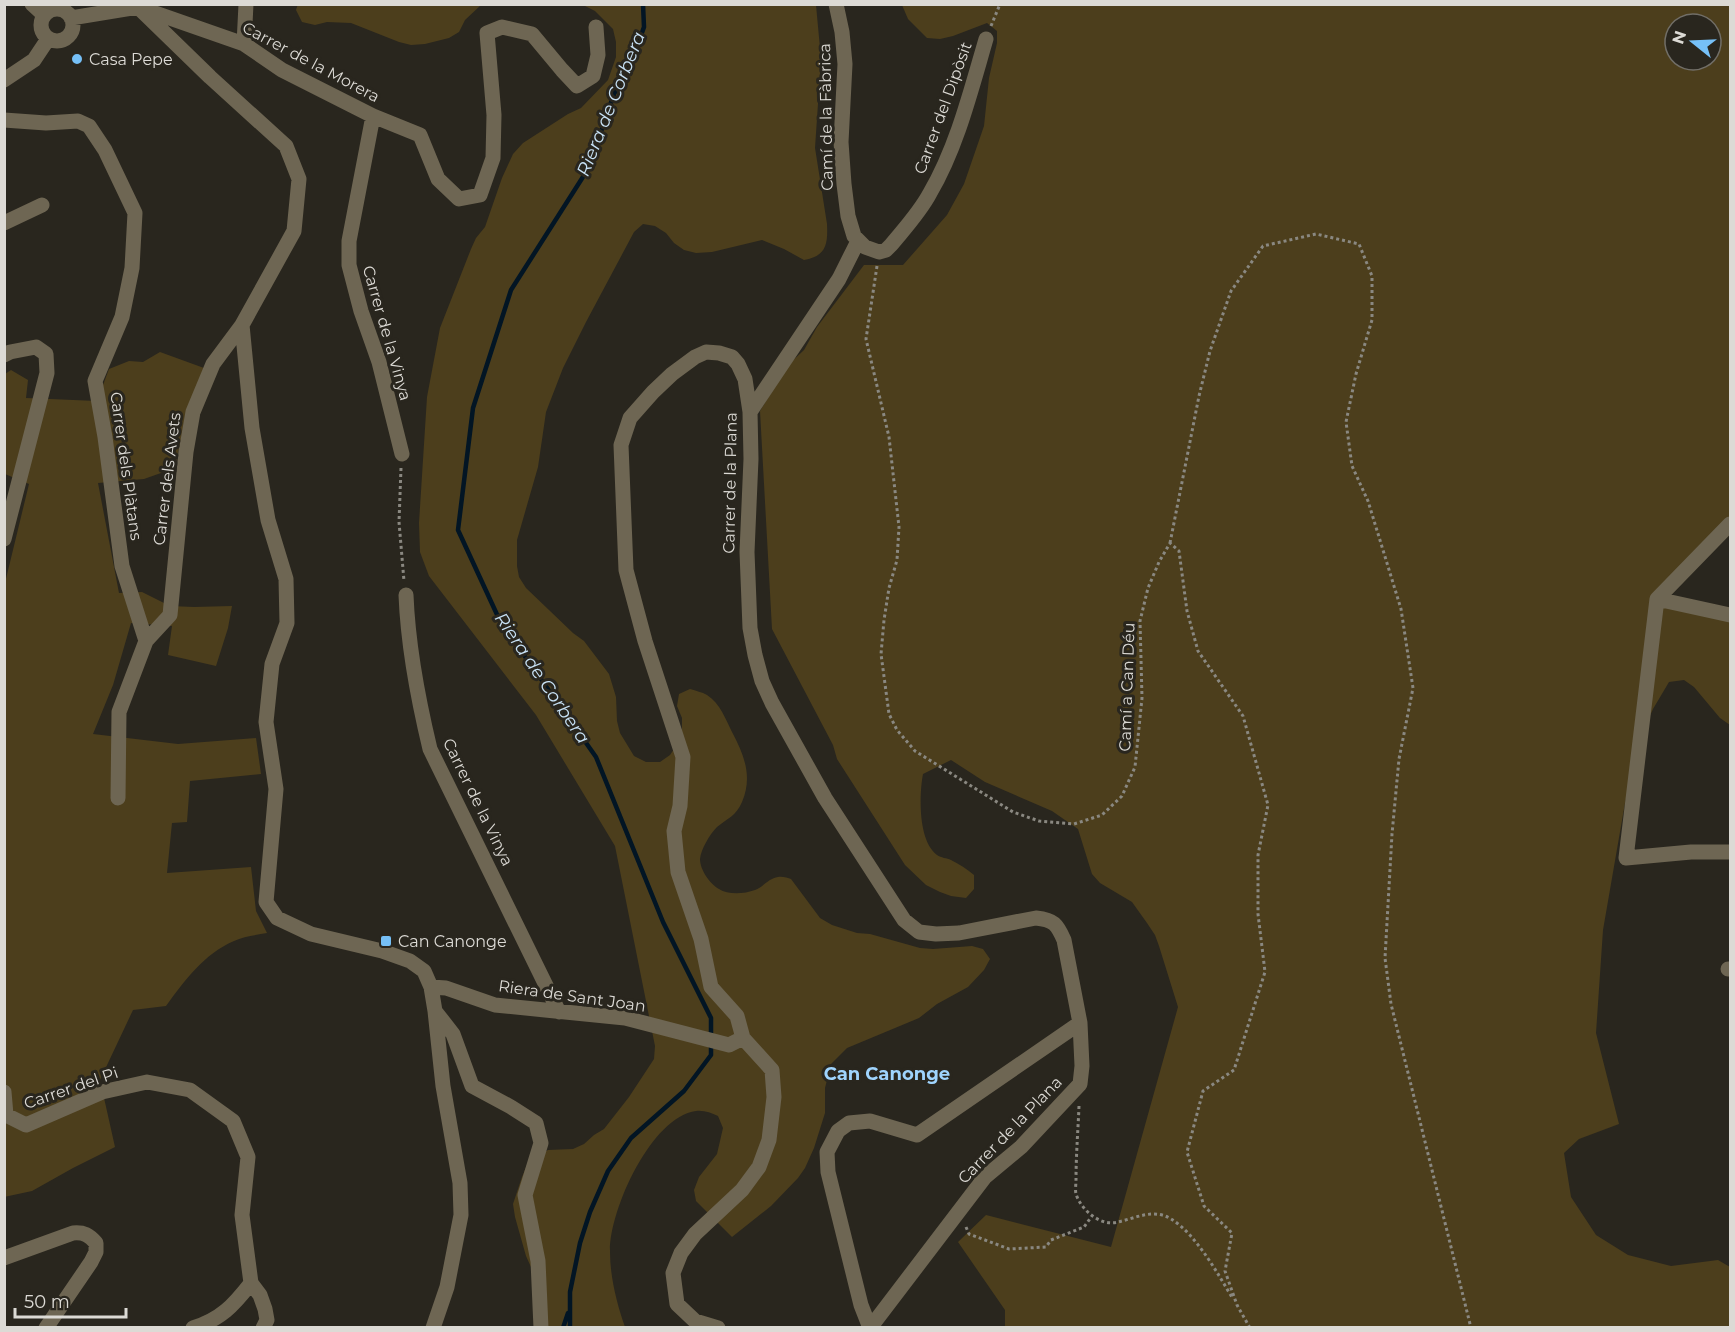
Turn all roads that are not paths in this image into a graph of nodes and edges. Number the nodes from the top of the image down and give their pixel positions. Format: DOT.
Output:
graph roads {
  1 [pos="246,4"];
  2 [pos="836,4"];
  3 [pos="137,6"];
  4 [pos="38,10"];
  5 [pos="71,18"];
  6 [pos="596,27"];
  7 [pos="48,39"];
  8 [pos="986,39"];
  9 [pos="244,44"];
  10 [pos="4,80"];
  11 [pos="373,116"];
  12 [pos="4,120"];
  13 [pos="42,205"];
  14 [pos="4,223"];
  15 [pos="858,242"];
  16 [pos="242,325"];
  17 [pos="4,356"];
  18 [pos="750,412"];
  19 [pos="402,454"];
  20 [pos="1731,524"];
  21 [pos="4,539"];
  22 [pos="406,596"];
  23 [pos="1657,599"];
  24 [pos="1731,615"];
  25 [pos="146,641"];
  26 [pos="118,798"];
  27 [pos="1731,852"];
  28 [pos="431,987"];
  29 [pos="435,1011"];
  30 [pos="560,1012"];
  31 [pos="1080,1023"];
  32 [pos="736,1042"];
  33 [pos="4,1092"];
  34 [pos="4,1258"];
  35 [pos="251,1283"];
  36 [pos="46,1328"];
  37 [pos="193,1328"];
  38 [pos="263,1328"];
  39 [pos="433,1328"];
  40 [pos="541,1328"];
  41 [pos="718,1328"];
  42 [pos="870,1328"];
  1 -- 9 [label="street"];
  2 -- 15 [label="street, Camí de la Fàbrica"];
  3 -- 5 [label="street"];
  3 -- 9 [label="street, Carrer de la Morera"];
  3 -- 16 [label="street, Carrer dels Avets"];
  4 -- 5 [label="street"];
  4 -- 7 [label="street"];
  5 -- 7 [label="street"];
  6 -- 11 [label="street, Carrer de la Morera"];
  7 -- 10 [label="street"];
  8 -- 15 [label="street, Carrer del Dipòsit"];
  9 -- 11 [label="street, Carrer de la Morera"];
  11 -- 19 [label="street, Carrer de la Vinya"];
  12 -- 25 [label="street, Carrer dels Plàtans"];
  13 -- 14 [label="street"];
  15 -- 18 [label="street"];
  16 -- 25 [label="street, Carrer dels Avets"];
  16 -- 28 [label="street"];
  17 -- 21 [label="street"];
  18 -- 31 [label="street, Carrer de la Plana"];
  18 -- 32 [label="street, Carrer de la Plana"];
  20 -- 23 [label="street"];
  22 -- 30 [label="street, Carrer de la Vinya"];
  23 -- 24 [label="street"];
  23 -- 27 [label="street"];
  25 -- 26 [label="street"];
  28 -- 29 [label="street"];
  28 -- 30 [label="street, Riera de Sant Joan"];
  29 -- 39 [label="street"];
  29 -- 40 [label="street"];
  30 -- 32 [label="street, Riera de Sant Joan"];
  31 -- 42 [label="street, Carrer de la Plana"];
  31 -- 42 [label="street"];
  32 -- 41 [label="street, Carrer de la Plana"];
  33 -- 35 [label="street, Carrer del Pi"];
  34 -- 36 [label="street"];
  35 -- 37 [label="street"];
  35 -- 38 [label="street, Carrer del Pi"];
}
